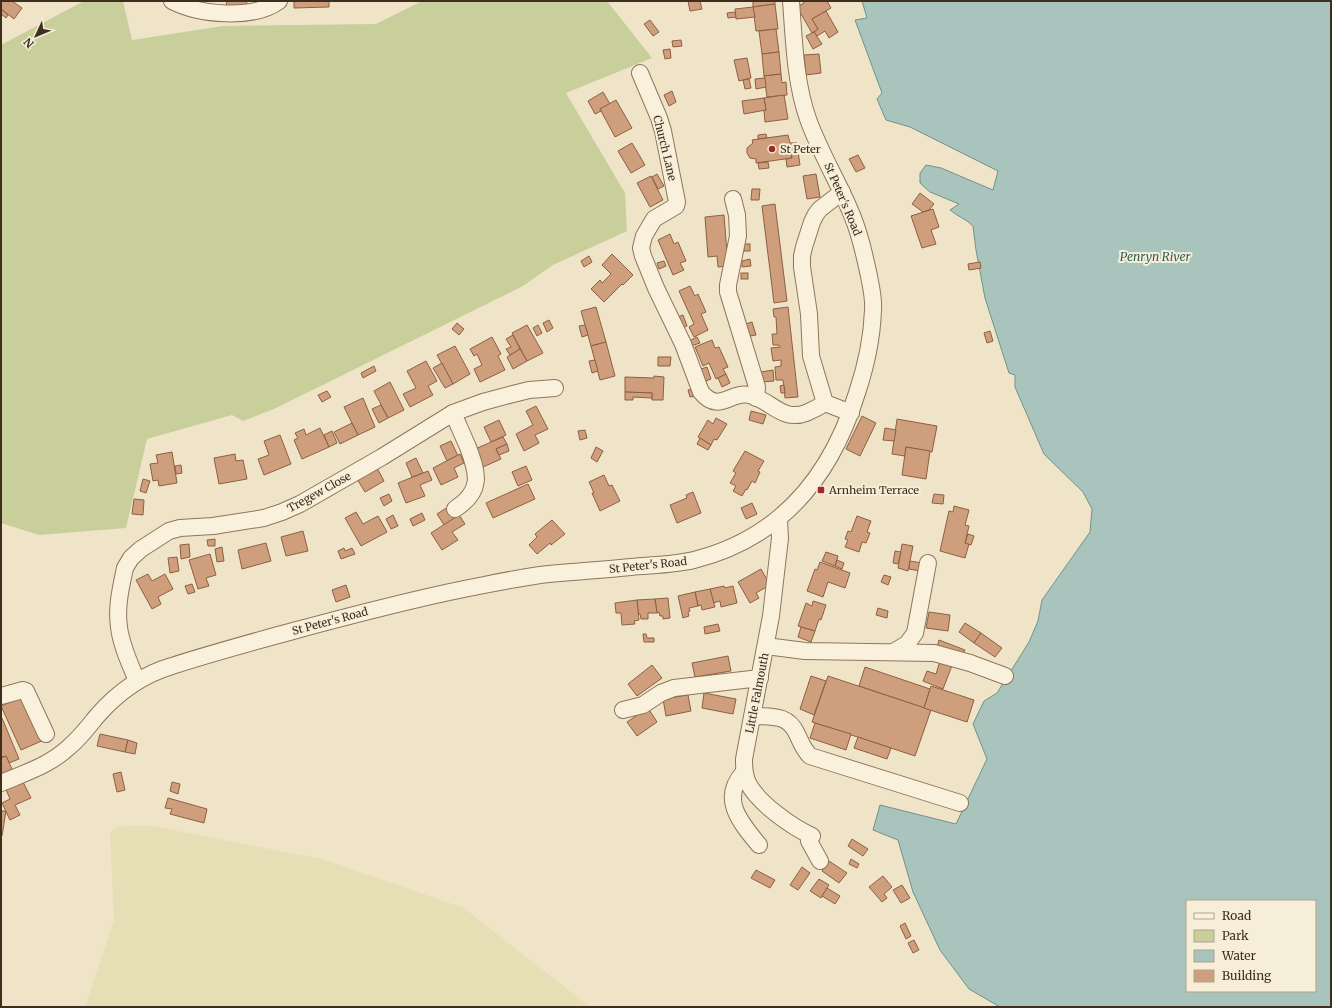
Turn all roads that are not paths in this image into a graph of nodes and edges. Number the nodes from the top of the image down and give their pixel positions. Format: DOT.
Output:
graph roads {
  1 [pos="172,1"];
  2 [pos="279,1"];
  3 [pos="791,1"];
  4 [pos="640,72"];
  5 [pos="842,192"];
  6 [pos="733,199"];
  7 [pos="555,388"];
  8 [pos="756,398"];
  9 [pos="825,402"];
  10 [pos="453,413"];
  11 [pos="851,413"];
  12 [pos="455,509"];
  13 [pos="779,520"];
  14 [pos="928,563"];
  15 [pos="766,646"];
  16 [pos="895,651"];
  17 [pos="1006,676"];
  18 [pos="760,678"];
  19 [pos="137,681"];
  20 [pos="1,696"];
  21 [pos="624,710"];
  22 [pos="753,716"];
  23 [pos="46,734"];
  24 [pos="744,772"];
  25 [pos="1,783"];
  26 [pos="960,803"];
  27 [pos="759,845"];
  28 [pos="820,861"];
  1 -- 2 [label="street"];
  3 -- 5 [label="street, St Peter's Road"];
  4 -- 8 [label="street, Church Lane"];
  5 -- 9 [label="street"];
  5 -- 11 [label="street, St Peter's Road"];
  6 -- 8 [label="street"];
  7 -- 10 [label="street, Tregew Close"];
  8 -- 9 [label="street"];
  9 -- 11 [label="street"];
  10 -- 12 [label="street"];
  10 -- 19 [label="street, Tregew Close"];
  11 -- 13 [label="street, St Peter's Road"];
  13 -- 15 [label="street, Little Falmouth"];
  13 -- 19 [label="street, St Peter's Road"];
  14 -- 16 [label="street"];
  15 -- 16 [label="street"];
  15 -- 18 [label="street, Little Falmouth"];
  16 -- 17 [label="street"];
  18 -- 21 [label="street"];
  18 -- 22 [label="street, Little Falmouth"];
  19 -- 25 [label="street, St Peter's Road"];
  20 -- 23 [label="street"];
  22 -- 24 [label="street, Little Falmouth"];
  22 -- 26 [label="street"];
  24 -- 27 [label="street"];
  24 -- 28 [label="street"];
}
